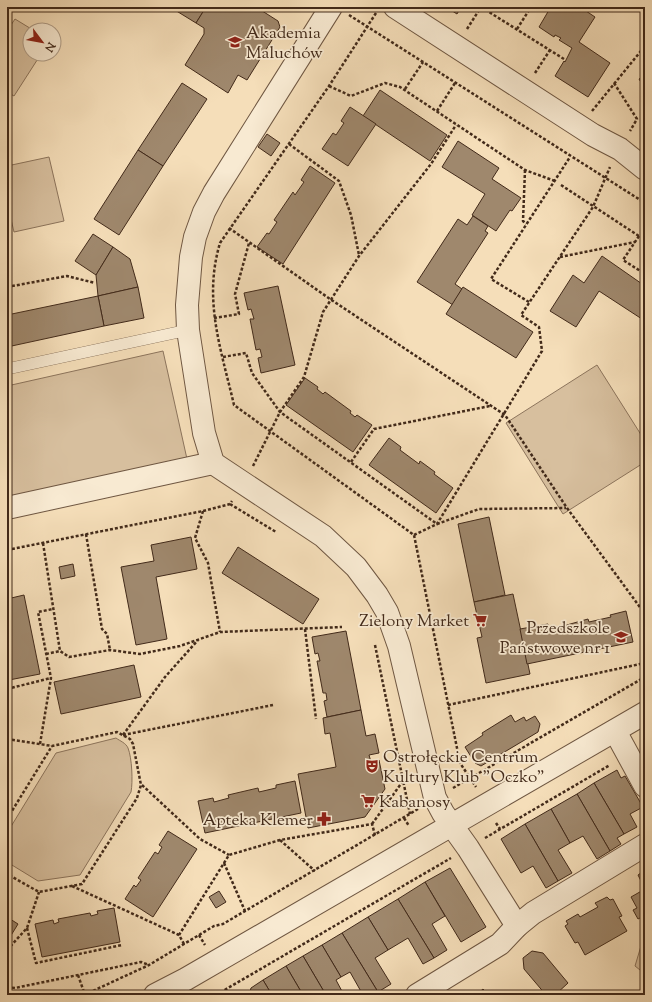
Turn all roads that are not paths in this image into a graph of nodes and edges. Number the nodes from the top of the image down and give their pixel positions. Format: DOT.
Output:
graph roads {
  1 [pos="386,9"];
  2 [pos="339,11"];
  3 [pos="645,169"];
  4 [pos="188,330"];
  5 [pos="7,369"];
  6 [pos="214,463"];
  7 [pos="7,508"];
  8 [pos="645,713"];
  9 [pos="615,731"];
  10 [pos="645,786"];
  11 [pos="451,825"];
  12 [pos="645,845"];
  13 [pos="517,926"];
  14 [pos="190,987"];
  15 [pos="155,995"];
  16 [pos="417,995"];
  1 -- 3 [label="street"];
  2 -- 4 [label="street"];
  4 -- 5 [label="lane"];
  4 -- 6 [label="street"];
  6 -- 7 [label="street"];
  6 -- 11 [label="street"];
  8 -- 9 [label="street"];
  9 -- 10 [label="street"];
  9 -- 11 [label="street"];
  11 -- 13 [label="street"];
  11 -- 14 [label="street"];
  12 -- 13 [label="street"];
  13 -- 16 [label="street"];
  14 -- 15 [label="street"];
}
